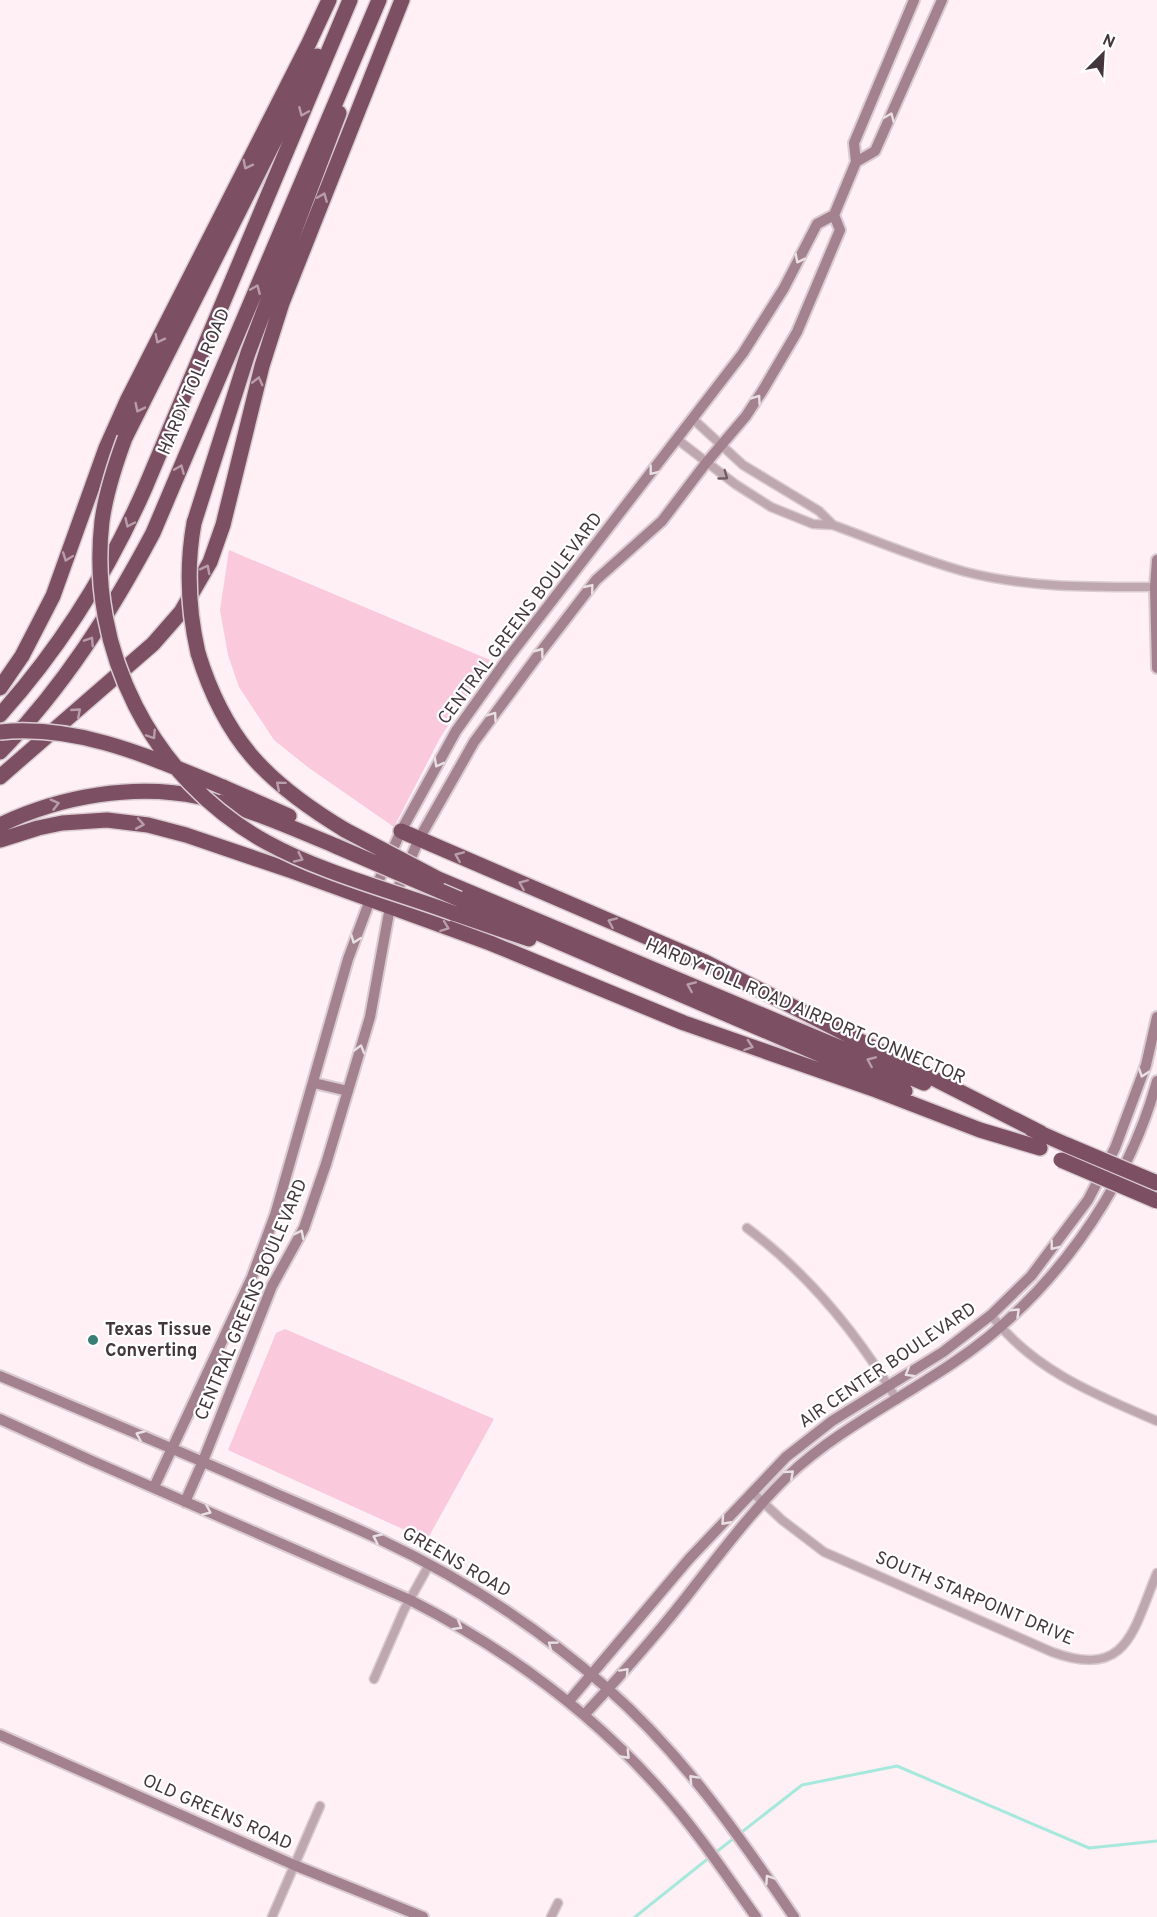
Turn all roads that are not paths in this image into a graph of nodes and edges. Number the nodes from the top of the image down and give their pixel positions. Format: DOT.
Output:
graph roads {
  1 [pos="329,0"];
  2 [pos="348,0"];
  3 [pos="379,0"];
  4 [pos="402,0"];
  5 [pos="914,0"];
  6 [pos="942,0"];
  7 [pos="361,40"];
  8 [pos="856,162"];
  9 [pos="834,215"];
  10 [pos="693,419"];
  11 [pos="678,440"];
  12 [pos="721,445"];
  13 [pos="706,463"];
  14 [pos="833,525"];
  15 [pos="1157,560"];
  16 [pos="1156,587"];
  17 [pos="1157,668"];
  18 [pos="0,688"];
  19 [pos="0,715"];
  20 [pos="456,731"];
  21 [pos="0,732"];
  22 [pos="474,742"];
  23 [pos="0,752"];
  24 [pos="0,777"];
  25 [pos="0,825"];
  26 [pos="401,831"];
  27 [pos="342,838"];
  28 [pos="419,839"];
  29 [pos="0,840"];
  30 [pos="370,900"];
  31 [pos="458,901"];
  32 [pos="390,907"];
  33 [pos="1157,1017"];
  34 [pos="1157,1081"];
  35 [pos="314,1083"];
  36 [pos="348,1091"];
  37 [pos="1040,1141"];
  38 [pos="1115,1148"];
  39 [pos="1129,1154"];
  40 [pos="1157,1183"];
  41 [pos="1157,1201"];
  42 [pos="747,1228"];
  43 [pos="252,1277"];
  44 [pos="272,1286"];
  45 [pos="992,1315"];
  46 [pos="1000,1327"];
  47 [pos="0,1376"];
  48 [pos="889,1386"];
  49 [pos="897,1400"];
  50 [pos="0,1419"];
  51 [pos="1157,1421"];
  52 [pos="172,1449"];
  53 [pos="203,1461"];
  54 [pos="154,1488"];
  55 [pos="752,1492"];
  56 [pos="185,1502"];
  57 [pos="762,1502"];
  58 [pos="429,1565"];
  59 [pos="1157,1573"];
  60 [pos="410,1600"];
  61 [pos="592,1675"];
  62 [pos="374,1679"];
  63 [pos="608,1689"];
  64 [pos="569,1701"];
  65 [pos="585,1714"];
  66 [pos="0,1735"];
  67 [pos="320,1806"];
  68 [pos="294,1865"];
  69 [pos="558,1903"];
  70 [pos="272,1917"];
  71 [pos="423,1917"];
  72 [pos="551,1917"];
  73 [pos="756,1917"];
  74 [pos="794,1917"];
  1 -- 18 [label="highway, one-way"];
  2 -- 19 [label="highway, HARDY TOLL ROAD, one-way"];
  2 -- 31 [label="highway, one-way, bridge"];
  3 -- 7 [label="highway, HARDY TOLL ROAD"];
  24 -- 4 [label="highway, one-way"];
  5 -- 8 [label="street, CENTRAL GREENS BOULEVARD"];
  8 -- 6 [label="street, CENTRAL GREENS BOULEVARD, one-way"];
  23 -- 7 [label="highway, HARDY TOLL ROAD, one-way"];
  27 -- 7 [label="highway, one-way, bridge"];
  8 -- 9 [label="street, CENTRAL GREENS BOULEVARD"];
  9 -- 10 [label="street, CENTRAL GREENS BOULEVARD, one-way"];
  12 -- 9 [label="street, CENTRAL GREENS BOULEVARD, one-way"];
  10 -- 11 [label="street, CENTRAL GREENS BOULEVARD"];
  10 -- 12 [label="street"];
  11 -- 13 [label="street"];
  11 -- 20 [label="street, CENTRAL GREENS BOULEVARD, one-way"];
  12 -- 13 [label="street, CENTRAL GREENS BOULEVARD"];
  12 -- 14 [label="street"];
  13 -- 14 [label="street, one-way"];
  22 -- 13 [label="street, CENTRAL GREENS BOULEVARD, one-way"];
  14 -- 16 [label="street"];
  15 -- 16 [label="street"];
  16 -- 17 [label="street"];
  20 -- 22 [label="street"];
  20 -- 26 [label="street, CENTRAL GREENS BOULEVARD, one-way"];
  21 -- 27 [label="highway, bridge"];
  22 -- 28 [label="street, CENTRAL GREENS BOULEVARD"];
  25 -- 27 [label="highway, one-way"];
  26 -- 28 [label="highway"];
  26 -- 30 [label="street, CENTRAL GREENS BOULEVARD"];
  27 -- 31 [label="highway, bridge"];
  27 -- 31 [label="highway, HARDY TOLL ROAD AIRPORT CONNECTOR, bridge"];
  28 -- 32 [label="street, CENTRAL GREENS BOULEVARD"];
  37 -- 28 [label="highway, one-way"];
  29 -- 30 [label="highway, one-way"];
  30 -- 32 [label="highway"];
  30 -- 35 [label="street, CENTRAL GREENS BOULEVARD, one-way"];
  37 -- 31 [label="highway, HARDY TOLL ROAD AIRPORT CONNECTOR, one-way"];
  31 -- 37 [label="highway, HARDY TOLL ROAD AIRPORT CONNECTOR"];
  36 -- 32 [label="street, CENTRAL GREENS BOULEVARD, one-way"];
  32 -- 37 [label="highway, one-way"];
  33 -- 38 [label="street, AIR CENTER BOULEVARD, one-way"];
  34 -- 39 [label="street, AIR CENTER BOULEVARD"];
  35 -- 36 [label="street"];
  35 -- 43 [label="street, CENTRAL GREENS BOULEVARD"];
  44 -- 36 [label="street, CENTRAL GREENS BOULEVARD, one-way"];
  37 -- 40 [label="highway, HARDY TOLL ROAD AIRPORT CONNECTOR, bridge"];
  37 -- 41 [label="highway, HARDY TOLL ROAD AIRPORT CONNECTOR, bridge"];
  38 -- 39 [label="street"];
  38 -- 45 [label="street, AIR CENTER BOULEVARD, one-way"];
  46 -- 39 [label="street, AIR CENTER BOULEVARD, one-way"];
  42 -- 48 [label="street"];
  43 -- 44 [label="street"];
  43 -- 52 [label="street, CENTRAL GREENS BOULEVARD"];
  44 -- 53 [label="street, CENTRAL GREENS BOULEVARD"];
  45 -- 46 [label="street"];
  45 -- 48 [label="street, AIR CENTER BOULEVARD, one-way"];
  46 -- 49 [label="street, AIR CENTER BOULEVARD"];
  46 -- 51 [label="street"];
  52 -- 47 [label="street, GREENS ROAD, one-way"];
  48 -- 49 [label="street"];
  48 -- 55 [label="street, AIR CENTER BOULEVARD"];
  57 -- 49 [label="street, AIR CENTER BOULEVARD, one-way"];
  50 -- 54 [label="street"];
  52 -- 53 [label="street, GREENS ROAD"];
  52 -- 54 [label="street, CENTRAL GREENS BOULEVARD"];
  53 -- 56 [label="street, CENTRAL GREENS BOULEVARD"];
  58 -- 53 [label="street, GREENS ROAD, one-way"];
  54 -- 56 [label="street"];
  55 -- 57 [label="street, SOUTH STARPOINT DRIVE"];
  55 -- 61 [label="street, AIR CENTER BOULEVARD, one-way"];
  56 -- 60 [label="street, one-way"];
  57 -- 59 [label="street, SOUTH STARPOINT DRIVE"];
  63 -- 57 [label="street, AIR CENTER BOULEVARD, one-way"];
  58 -- 60 [label="street"];
  61 -- 58 [label="street, GREENS ROAD, one-way"];
  60 -- 62 [label="street"];
  60 -- 64 [label="street, one-way"];
  61 -- 63 [label="street, GREENS ROAD"];
  61 -- 64 [label="street, AIR CENTER BOULEVARD"];
  63 -- 65 [label="street, AIR CENTER BOULEVARD"];
  74 -- 63 [label="street, GREENS ROAD, one-way"];
  64 -- 65 [label="street"];
  65 -- 73 [label="street, one-way"];
  66 -- 68 [label="street, OLD GREENS ROAD"];
  67 -- 68 [label="street"];
  68 -- 70 [label="street"];
  68 -- 71 [label="street, OLD GREENS ROAD"];
  69 -- 72 [label="street"];
}
